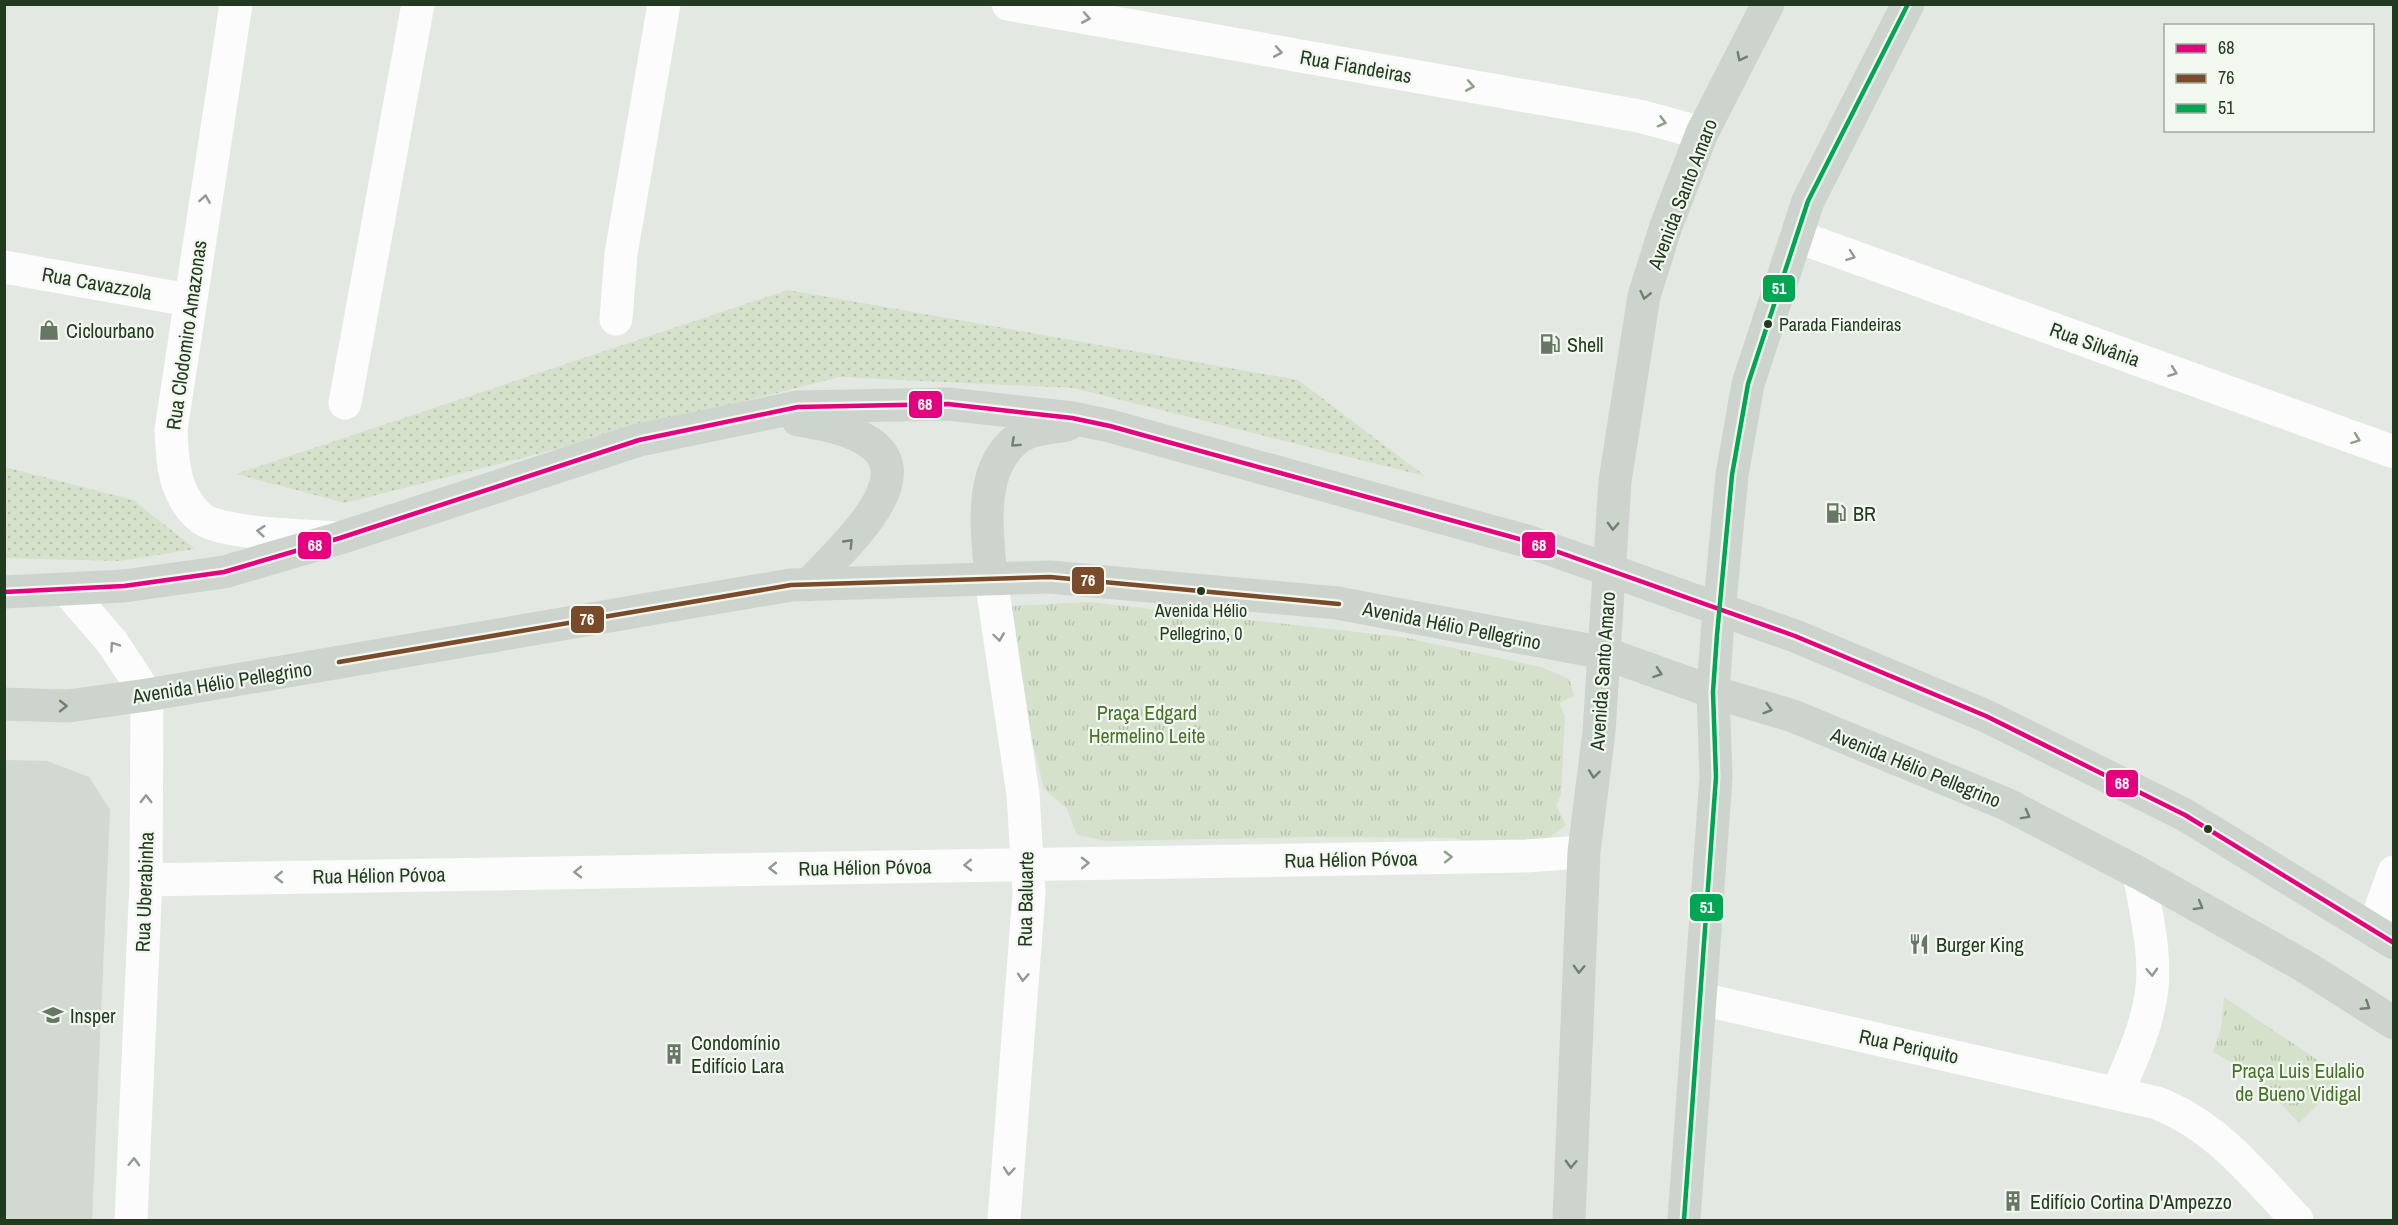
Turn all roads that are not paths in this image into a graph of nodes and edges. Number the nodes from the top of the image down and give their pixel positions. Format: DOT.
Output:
graph roads {
  1 [pos="236,4"];
  2 [pos="418,4"];
  3 [pos="664,4"];
  4 [pos="1008,4"];
  5 [pos="1768,4"];
  6 [pos="1908,4"];
  7 [pos="1702,133"];
  8 [pos="1796,236"];
  9 [pos="4,267"];
  10 [pos="189,300"];
  11 [pos="616,319"];
  12 [pos="345,403"];
  13 [pos="757,414"];
  14 [pos="1110,426"];
  15 [pos="2394,452"];
  16 [pos="340,538"];
  17 [pos="1610,571"];
  18 [pos="991,579"];
  19 [pos="808,585"];
  20 [pos="67,590"];
  21 [pos="4,592"];
  22 [pos="1719,610"];
  23 [pos="1604,653"];
  24 [pos="1713,692"];
  25 [pos="147,695"];
  26 [pos="4,704"];
  27 [pos="1584,852"];
  28 [pos="1027,864"];
  29 [pos="2394,872"];
  30 [pos="2139,873"];
  31 [pos="146,880"];
  32 [pos="2383,937"];
  33 [pos="1701,999"];
  34 [pos="2394,1023"];
  35 [pos="2117,1093"];
  36 [pos="131,1221"];
  37 [pos="1004,1221"];
  38 [pos="1569,1221"];
  39 [pos="1684,1221"];
  40 [pos="2297,1221"];
  10 -- 1 [label="street, Rua Clodomiro Amazonas, one-way"];
  2 -- 12 [label="street"];
  3 -- 11 [label="street"];
  4 -- 7 [label="street, Rua Fiandeiras, one-way"];
  5 -- 7 [label="main road, Avenida Santo Amaro, one-way"];
  6 -- 8 [label="main road"];
  7 -- 17 [label="main road, Avenida Santo Amaro, one-way"];
  8 -- 15 [label="street, Rua Silvânia, one-way"];
  8 -- 22 [label="main road"];
  9 -- 10 [label="street, Rua Cavazzola"];
  16 -- 10 [label="street, Rua Clodomiro Amazonas, one-way"];
  13 -- 14 [label="main road"];
  13 -- 16 [label="main road"];
  19 -- 13 [label="main road, one-way"];
  14 -- 17 [label="main road"];
  14 -- 18 [label="main road, one-way"];
  16 -- 20 [label="main road"];
  17 -- 22 [label="main road"];
  17 -- 23 [label="main road, Avenida Santo Amaro"];
  18 -- 19 [label="main road, Avenida Hélio Pellegrino"];
  18 -- 23 [label="main road, Avenida Hélio Pellegrino"];
  18 -- 28 [label="street, Rua Baluarte, one-way"];
  19 -- 25 [label="main road, Avenida Hélio Pellegrino"];
  20 -- 21 [label="main road"];
  25 -- 20 [label="street, one-way"];
  22 -- 24 [label="main road"];
  22 -- 32 [label="main road"];
  23 -- 24 [label="main road, Avenida Hélio Pellegrino, one-way"];
  23 -- 27 [label="main road, Avenida Santo Amaro, one-way"];
  24 -- 30 [label="main road, Avenida Hélio Pellegrino, one-way"];
  24 -- 33 [label="main road"];
  26 -- 25 [label="main road, Avenida Hélio Pellegrino, one-way"];
  31 -- 25 [label="street, Rua Uberabinha, one-way"];
  28 -- 27 [label="street, Rua Hélion Póvoa, one-way"];
  27 -- 38 [label="main road, Avenida Santo Amaro, one-way"];
  28 -- 31 [label="street, Rua Hélion Póvoa, one-way"];
  28 -- 37 [label="street, Rua Baluarte, one-way"];
  29 -- 32 [label="street"];
  30 -- 34 [label="main road, Avenida Hélio Pellegrino, one-way"];
  30 -- 35 [label="street, one-way"];
  36 -- 31 [label="street, Rua Uberabinha, one-way"];
  33 -- 35 [label="street, Rua Periquito"];
  33 -- 39 [label="main road"];
  35 -- 40 [label="street, Rua Periquito"];
}
